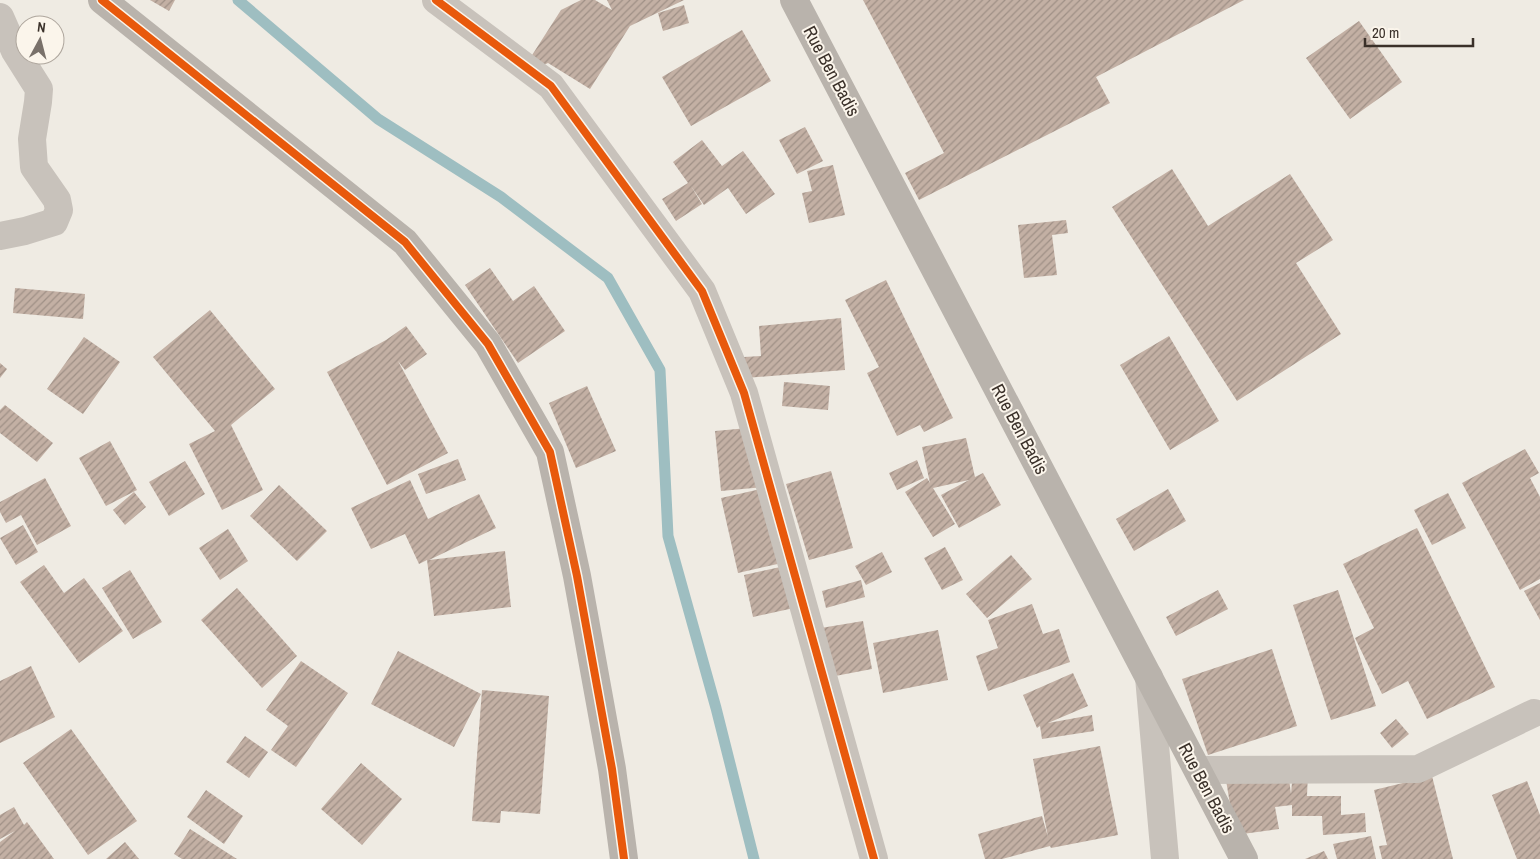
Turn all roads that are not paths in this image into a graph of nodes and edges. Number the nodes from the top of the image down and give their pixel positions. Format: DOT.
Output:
graph roads {
  1 [pos="102,0"];
  2 [pos="436,0"];
  3 [pos="794,0"];
  4 [pos="0,17"];
  5 [pos="0,236"];
  6 [pos="1149,677"];
  7 [pos="1534,713"];
  8 [pos="1198,770"];
  9 [pos="624,859"];
  10 [pos="874,859"];
  11 [pos="1165,859"];
  12 [pos="1244,859"];
  1 -- 9 [label="street"];
  2 -- 10 [label="street"];
  3 -- 6 [label="street, Rue Ben Badis"];
  4 -- 5 [label="street"];
  6 -- 8 [label="street, Rue Ben Badis"];
  6 -- 11 [label="street"];
  7 -- 8 [label="street"];
  8 -- 12 [label="street, Rue Ben Badis"];
}
